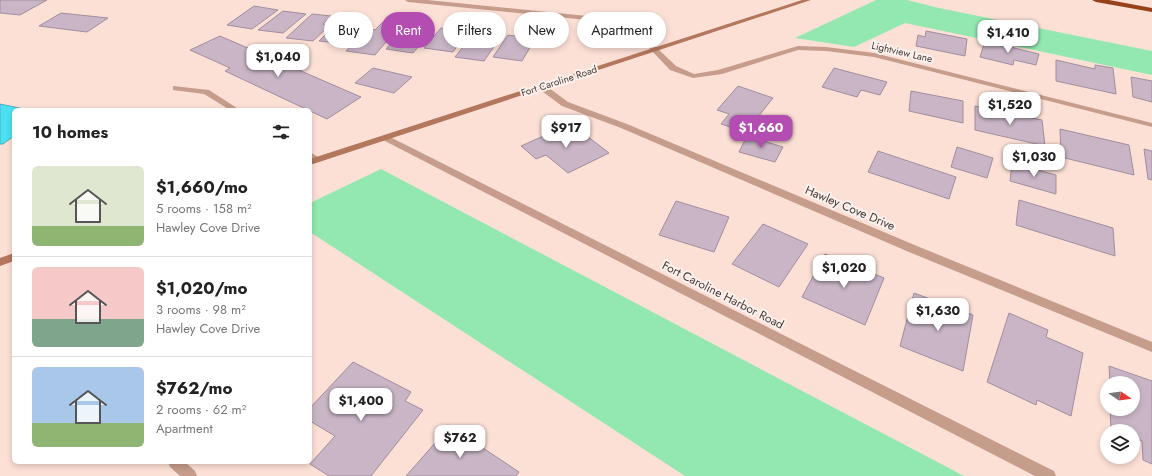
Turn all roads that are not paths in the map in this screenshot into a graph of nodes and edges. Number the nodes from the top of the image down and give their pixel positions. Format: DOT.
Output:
graph roads {
  1 [pos="408,0"];
  2 [pos="808,0"];
  3 [pos="1096,0"];
  4 [pos="1152,10"];
  5 [pos="655,50"];
  6 [pos="542,87"];
  7 [pos="176,88"];
  8 [pos="233,108"];
  9 [pos="1152,125"];
  10 [pos="386,138"];
  11 [pos="312,159"];
  12 [pos="12,258"];
  13 [pos="0,262"];
  14 [pos="1152,347"];
  15 [pos="177,464"];
  16 [pos="190,476"];
  17 [pos="1048,476"];
  1 -- 5 [label="street, Lightview Lane"];
  2 -- 5 [label="street, Fort Caroline Road"];
  3 -- 4 [label="highway"];
  5 -- 6 [label="street, Fort Caroline Road"];
  5 -- 9 [label="street, Lightview Lane"];
  6 -- 10 [label="street, Fort Caroline Road"];
  6 -- 14 [label="street, Hawley Cove Drive"];
  7 -- 8 [label="street"];
  10 -- 11 [label="street, Fort Caroline Road"];
  10 -- 17 [label="street, Fort Caroline Harbor Road"];
  12 -- 13 [label="street"];
  15 -- 16 [label="street"];
}
